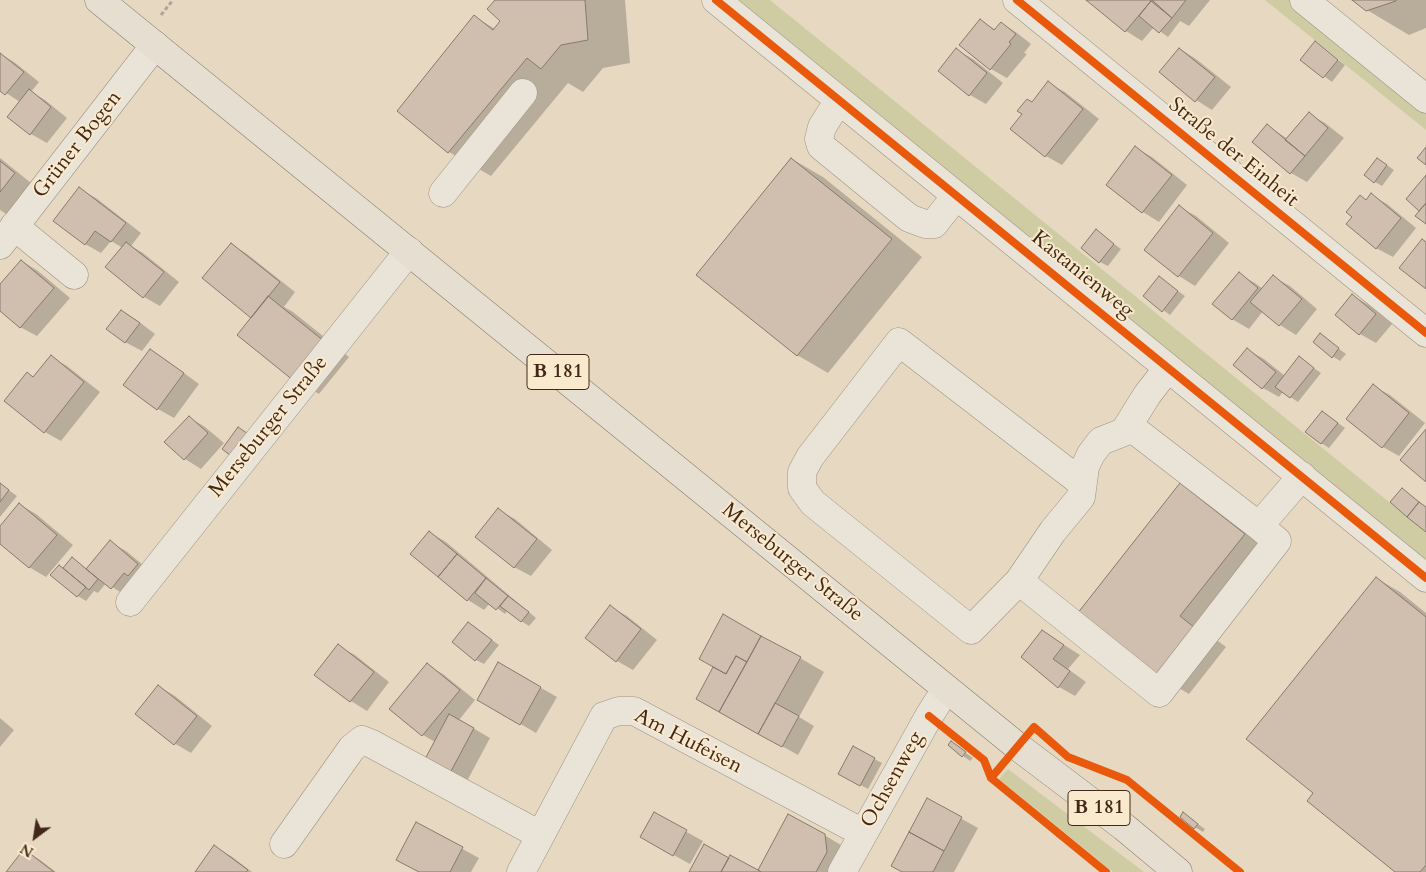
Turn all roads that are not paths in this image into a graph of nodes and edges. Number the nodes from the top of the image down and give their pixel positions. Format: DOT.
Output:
graph roads {
  1 [pos="99,0"];
  2 [pos="716,0"];
  3 [pos="1017,0"];
  4 [pos="1304,0"];
  5 [pos="156,33"];
  6 [pos="524,93"];
  7 [pos="1426,99"];
  8 [pos="839,100"];
  9 [pos="443,193"];
  10 [pos="956,196"];
  11 [pos="7,235"];
  12 [pos="409,251"];
  13 [pos="74,275"];
  14 [pos="1426,333"];
  15 [pos="1168,368"];
  16 [pos="1128,425"];
  17 [pos="1302,476"];
  18 [pos="1082,483"];
  19 [pos="1259,526"];
  20 [pos="1426,578"];
  21 [pos="1018,581"];
  22 [pos="130,602"];
  23 [pos="946,689"];
  24 [pos="864,833"];
  25 [pos="540,834"];
  26 [pos="284,844"];
  27 [pos="521,872"];
  28 [pos="842,872"];
  29 [pos="1178,872"];
  1 -- 5 [label="main road, Merseburger Straße / B 181"];
  2 -- 8 [label="street, Kastanienweg"];
  3 -- 14 [label="street, Straße der Einheit"];
  4 -- 7 [label="street"];
  5 -- 11 [label="street, Grüner Bogen"];
  5 -- 12 [label="main road, Merseburger Straße / B 181"];
  6 -- 9 [label="street"];
  8 -- 10 [label="street, Kastanienweg"];
  8 -- 10 [label="street"];
  10 -- 15 [label="street, Kastanienweg"];
  11 -- 13 [label="street"];
  12 -- 22 [label="street, Merseburger Straße"];
  12 -- 23 [label="main road, Merseburger Straße / B 181"];
  15 -- 16 [label="street"];
  15 -- 17 [label="street, Kastanienweg"];
  16 -- 18 [label="street"];
  16 -- 19 [label="street"];
  17 -- 19 [label="street"];
  17 -- 20 [label="street, Kastanienweg"];
  18 -- 21 [label="street"];
  18 -- 21 [label="street"];
  19 -- 21 [label="street"];
  23 -- 24 [label="street, Ochsenweg"];
  23 -- 29 [label="main road, Merseburger Straße / B 181"];
  24 -- 25 [label="street, Am Hufeisen"];
  24 -- 28 [label="street, Ochsenweg"];
  25 -- 26 [label="street"];
  25 -- 27 [label="street, Am Hufeisen"];
}
